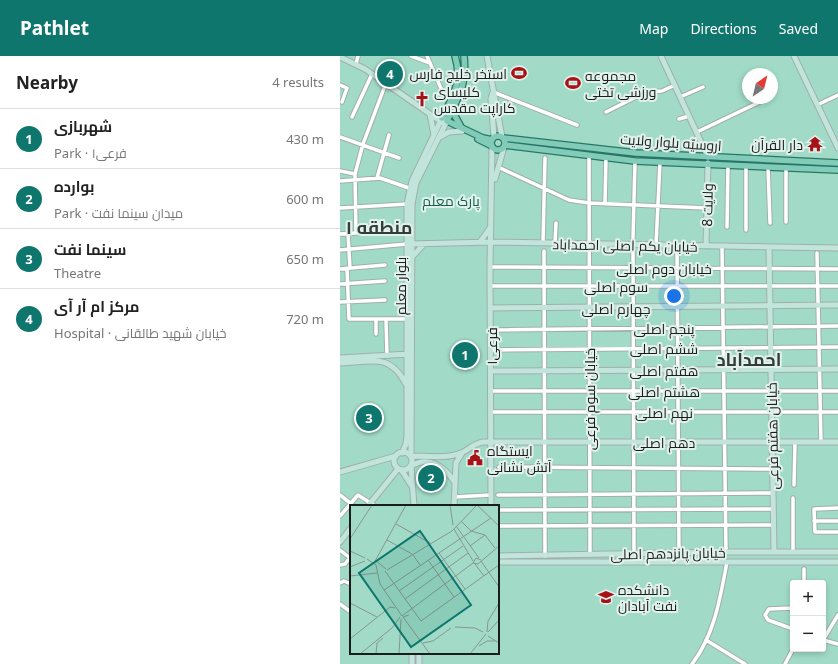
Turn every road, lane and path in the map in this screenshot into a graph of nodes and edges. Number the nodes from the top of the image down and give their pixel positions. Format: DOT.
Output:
graph roads {
  1 [pos="358,56"];
  2 [pos="411,56"];
  3 [pos="426,56"];
  4 [pos="455,56"];
  5 [pos="464,56"];
  6 [pos="487,56"];
  7 [pos="661,56"];
  8 [pos="794,56"];
  9 [pos="340,58"];
  10 [pos="430,63"];
  11 [pos="356,64"];
  12 [pos="372,74"];
  13 [pos="386,83"];
  14 [pos="340,85"];
  15 [pos="675,85"];
  16 [pos="703,87"];
  17 [pos="493,92"];
  18 [pos="838,96"];
  19 [pos="680,97"];
  20 [pos="453,101"];
  21 [pos="342,102"];
  22 [pos="755,104"];
  23 [pos="817,105"];
  24 [pos="606,112"];
  25 [pos="430,114"];
  26 [pos="352,116"];
  27 [pos="689,116"];
  28 [pos="679,119"];
  29 [pos="444,121"];
  30 [pos="577,125"];
  31 [pos="462,130"];
  32 [pos="697,132"];
  33 [pos="389,135"];
  34 [pos="340,137"];
  35 [pos="436,137"];
  36 [pos="503,138"];
  37 [pos="493,142"];
  38 [pos="363,144"];
  39 [pos="504,146"];
  40 [pos="838,148"];
  41 [pos="383,152"];
  42 [pos="636,153"];
  43 [pos="645,154"];
  44 [pos="589,155"];
  45 [pos="606,157"];
  46 [pos="708,157"];
  47 [pos="399,158"];
  48 [pos="545,158"];
  49 [pos="776,160"];
  50 [pos="790,160"];
  51 [pos="636,161"];
  52 [pos="644,161"];
  53 [pos="660,162"];
  54 [pos="708,163"];
  55 [pos="838,163"];
  56 [pos="728,165"];
  57 [pos="746,166"];
  58 [pos="498,167"];
  59 [pos="768,167"];
  60 [pos="776,167"];
  61 [pos="787,167"];
  62 [pos="838,170"];
  63 [pos="340,171"];
  64 [pos="355,174"];
  65 [pos="376,178"];
  66 [pos="356,179"];
  67 [pos="340,180"];
  68 [pos="493,186"];
  69 [pos="409,188"];
  70 [pos="544,188"];
  71 [pos="589,203"];
  72 [pos="605,203"];
  73 [pos="407,204"];
  74 [pos="634,204"];
  75 [pos="657,205"];
  76 [pos="356,207"];
  77 [pos="340,208"];
  78 [pos="707,208"];
  79 [pos="786,222"];
  80 [pos="556,223"];
  81 [pos="770,223"];
  82 [pos="491,225"];
  83 [pos="727,227"];
  84 [pos="412,230"];
  85 [pos="746,230"];
  86 [pos="385,231"];
  87 [pos="356,233"];
  88 [pos="340,234"];
  89 [pos="348,234"];
  90 [pos="633,238"];
  91 [pos="480,242"];
  92 [pos="491,242"];
  93 [pos="543,243"];
  94 [pos="555,243"];
  95 [pos="409,244"];
  96 [pos="424,244"];
  97 [pos="589,244"];
  98 [pos="656,245"];
  99 [pos="677,246"];
  100 [pos="706,246"];
  101 [pos="722,246"];
  102 [pos="769,248"];
  103 [pos="838,248"];
  104 [pos="349,249"];
  105 [pos="633,249"];
  106 [pos="340,250"];
  107 [pos="544,251"];
  108 [pos="817,253"];
  109 [pos="412,256"];
  110 [pos="385,265"];
  111 [pos="490,267"];
  112 [pos="544,267"];
  113 [pos="589,267"];
  114 [pos="348,268"];
  115 [pos="633,268"];
  116 [pos="677,268"];
  117 [pos="722,268"];
  118 [pos="770,268"];
  119 [pos="340,269"];
  120 [pos="817,269"];
  121 [pos="838,269"];
  122 [pos="385,281"];
  123 [pos="340,284"];
  124 [pos="348,284"];
  125 [pos="490,286"];
  126 [pos="544,286"];
  127 [pos="589,286"];
  128 [pos="633,286"];
  129 [pos="677,286"];
  130 [pos="723,286"];
  131 [pos="770,286"];
  132 [pos="818,286"];
  133 [pos="838,286"];
  134 [pos="385,300"];
  135 [pos="340,302"];
  136 [pos="349,302"];
  137 [pos="818,306"];
  138 [pos="838,306"];
  139 [pos="723,307"];
  140 [pos="770,307"];
  141 [pos="490,308"];
  142 [pos="544,308"];
  143 [pos="589,308"];
  144 [pos="633,308"];
  145 [pos="677,308"];
  146 [pos="376,319"];
  147 [pos="386,319"];
  148 [pos="407,319"];
  149 [pos="838,326"];
  150 [pos="818,327"];
  151 [pos="678,328"];
  152 [pos="723,328"];
  153 [pos="770,328"];
  154 [pos="544,329"];
  155 [pos="589,329"];
  156 [pos="634,329"];
  157 [pos="490,330"];
  158 [pos="376,334"];
  159 [pos="819,347"];
  160 [pos="838,347"];
  161 [pos="634,348"];
  162 [pos="678,348"];
  163 [pos="723,348"];
  164 [pos="771,348"];
  165 [pos="544,349"];
  166 [pos="589,349"];
  167 [pos="490,350"];
  168 [pos="410,354"];
  169 [pos="387,356"];
  170 [pos="340,358"];
  171 [pos="340,363"];
  172 [pos="819,369"];
  173 [pos="838,369"];
  174 [pos="634,370"];
  175 [pos="678,370"];
  176 [pos="724,370"];
  177 [pos="771,370"];
  178 [pos="491,371"];
  179 [pos="544,371"];
  180 [pos="589,371"];
  181 [pos="407,385"];
  182 [pos="491,391"];
  183 [pos="544,391"];
  184 [pos="589,391"];
  185 [pos="634,391"];
  186 [pos="678,391"];
  187 [pos="724,391"];
  188 [pos="771,391"];
  189 [pos="820,391"];
  190 [pos="838,391"];
  191 [pos="491,412"];
  192 [pos="544,412"];
  193 [pos="589,412"];
  194 [pos="634,412"];
  195 [pos="678,412"];
  196 [pos="724,412"];
  197 [pos="772,412"];
  198 [pos="820,412"];
  199 [pos="838,412"];
  200 [pos="491,442"];
  201 [pos="544,442"];
  202 [pos="589,442"];
  203 [pos="634,442"];
  204 [pos="678,442"];
  205 [pos="724,442"];
  206 [pos="772,442"];
  207 [pos="795,442"];
  208 [pos="820,442"];
  209 [pos="838,442"];
  210 [pos="402,452"];
  211 [pos="462,453"];
  212 [pos="396,456"];
  213 [pos="411,456"];
  214 [pos="382,459"];
  215 [pos="411,466"];
  216 [pos="499,467"];
  217 [pos="544,467"];
  218 [pos="589,467"];
  219 [pos="398,468"];
  220 [pos="634,468"];
  221 [pos="678,468"];
  222 [pos="725,468"];
  223 [pos="772,469"];
  224 [pos="340,472"];
  225 [pos="392,476"];
  226 [pos="407,478"];
  227 [pos="454,481"];
  228 [pos="794,485"];
  229 [pos="773,493"];
  230 [pos="589,494"];
  231 [pos="634,494"];
  232 [pos="678,494"];
  233 [pos="725,494"];
  234 [pos="340,495"];
  235 [pos="491,495"];
  236 [pos="498,495"];
  237 [pos="544,495"];
  238 [pos="454,497"];
  239 [pos="793,498"];
  240 [pos="352,505"];
  241 [pos="371,505"];
  242 [pos="411,505"];
  243 [pos="414,505"];
  244 [pos="454,505"];
  245 [pos="491,505"];
  246 [pos="350,507"];
  247 [pos="773,508"];
  248 [pos="838,508"];
  249 [pos="634,509"];
  250 [pos="678,509"];
  251 [pos="725,509"];
  252 [pos="499,510"];
  253 [pos="544,510"];
  254 [pos="589,510"];
  255 [pos="340,516"];
  256 [pos="814,521"];
  257 [pos="838,521"];
  258 [pos="725,525"];
  259 [pos="773,525"];
  260 [pos="499,526"];
  261 [pos="544,526"];
  262 [pos="589,526"];
  263 [pos="634,526"];
  264 [pos="678,526"];
  265 [pos="350,529"];
  266 [pos="838,532"];
  267 [pos="340,542"];
  268 [pos="340,550"];
  269 [pos="726,552"];
  270 [pos="774,552"];
  271 [pos="793,552"];
  272 [pos="835,552"];
  273 [pos="679,553"];
  274 [pos="634,554"];
  275 [pos="663,554"];
  276 [pos="590,555"];
  277 [pos="499,556"];
  278 [pos="545,556"];
  279 [pos="350,557"];
  280 [pos="350,559"];
  281 [pos="499,562"];
  282 [pos="727,562"];
  283 [pos="835,562"];
  284 [pos="664,563"];
  285 [pos="340,565"];
  286 [pos="804,569"];
  287 [pos="804,580"];
  288 [pos="340,583"];
  289 [pos="350,584"];
  290 [pos="340,604"];
  291 [pos="790,608"];
  292 [pos="350,611"];
  293 [pos="838,615"];
  294 [pos="790,628"];
  295 [pos="826,635"];
  296 [pos="706,640"];
  297 [pos="826,641"];
  298 [pos="838,644"];
  299 [pos="791,652"];
  300 [pos="692,664"];
  301 [pos="745,664"];
  302 [pos="785,664"];
  1 -- 11 [label="street"];
  2 -- 10 [label="street"];
  3 -- 10 [label="street"];
  4 -- 20 [label="main road, بلوار معلم"];
  5 -- 20 [label="main road, بلوار معلم"];
  6 -- 17 [label="main road"];
  7 -- 15 [label="main road"];
  8 -- 23 [label="main road"];
  9 -- 11 [label="main road"];
  10 -- 20 [label="street"];
  11 -- 12 [label="main road"];
  12 -- 13 [label="main road"];
  12 -- 26 [label="street"];
  13 -- 25 [label="main road"];
  13 -- 38 [label="street"];
  14 -- 21 [label="street"];
  15 -- 19 [label="main road"];
  15 -- 24 [label="street"];
  16 -- 19 [label="street"];
  17 -- 30 [label="street"];
  17 -- 36 [label="main road"];
  17 -- 37 [label="main road"];
  18 -- 23 [label="street"];
  19 -- 27 [label="main road"];
  20 -- 29 [label="main road, بلوار معلم"];
  20 -- 31 [label="main road"];
  22 -- 32 [label="street"];
  23 -- 40 [label="main road"];
  25 -- 29 [label="main road"];
  25 -- 35 [label="main road"];
  27 -- 28 [label="street"];
  27 -- 32 [label="main road"];
  29 -- 31 [label="main road"];
  29 -- 35 [label="main road, بلوار معلم"];
  31 -- 35 [label="main road"];
  31 -- 37 [label="main road"];
  32 -- 46 [label="main road"];
  33 -- 41 [label="street"];
  34 -- 38 [label="street"];
  35 -- 69 [label="main road, بلوار معلم"];
  35 -- 84 [label="main road, بلوار معلم"];
  36 -- 37 [label="main road, اروسیّه بلوار ولایت"];
  36 -- 39 [label="main road"];
  36 -- 42 [label="main road, اروسیّه بلوار ولایت"];
  37 -- 39 [label="main road, اروسیّه بلوار ولایت"];
  37 -- 68 [label="main road"];
  38 -- 41 [label="street"];
  38 -- 64 [label="street"];
  39 -- 44 [label="main road, اروسیّه بلوار ولایت"];
  39 -- 58 [label="main road"];
  41 -- 47 [label="street"];
  41 -- 65 [label="street"];
  42 -- 43 [label="main road, اروسیّه بلوار ولایت"];
  42 -- 51 [label="main road"];
  43 -- 46 [label="main road, اروسیّه بلوار ولایت"];
  43 -- 52 [label="main road"];
  44 -- 45 [label="main road, اروسیّه بلوار ولایت"];
  44 -- 71 [label="street, خیابان سوم فرعی"];
  45 -- 51 [label="main road, اروسیّه بلوار ولایت"];
  45 -- 72 [label="street"];
  46 -- 49 [label="main road, اروسیّه بلوار ولایت"];
  48 -- 70 [label="street"];
  49 -- 50 [label="main road, اروسیّه بلوار ولایت"];
  49 -- 60 [label="main road"];
  50 -- 55 [label="main road, اروسیّه بلوار ولایت"];
  50 -- 61 [label="main road"];
  51 -- 52 [label="main road, اروسیّه بلوار ولایت"];
  51 -- 74 [label="street"];
  52 -- 53 [label="main road, اروسیّه بلوار ولایت"];
  53 -- 54 [label="main road, اروسیّه بلوار ولایت"];
  53 -- 75 [label="street"];
  54 -- 56 [label="main road, اروسیّه بلوار ولایت"];
  54 -- 78 [label="main road, ولایت 8"];
  56 -- 57 [label="main road, اروسیّه بلوار ولایت"];
  56 -- 83 [label="street"];
  57 -- 59 [label="main road, اروسیّه بلوار ولایت"];
  57 -- 85 [label="street"];
  58 -- 68 [label="main road"];
  58 -- 70 [label="street"];
  59 -- 60 [label="main road, اروسیّه بلوار ولایت"];
  59 -- 81 [label="street"];
  60 -- 61 [label="main road, اروسیّه بلوار ولایت"];
  61 -- 62 [label="main road, اروسیّه بلوار ولایت"];
  61 -- 79 [label="street"];
  63 -- 64 [label="street"];
  64 -- 66 [label="street"];
  65 -- 66 [label="street"];
  65 -- 69 [label="street"];
  66 -- 67 [label="street"];
  66 -- 76 [label="street"];
  68 -- 82 [label="main road, فرعی۱"];
  69 -- 73 [label="main road, بلوار معلم"];
  70 -- 71 [label="street"];
  70 -- 93 [label="street"];
  71 -- 72 [label="street"];
  71 -- 97 [label="street, خیابان سوم فرعی"];
  72 -- 74 [label="street"];
  73 -- 76 [label="street"];
  73 -- 95 [label="main road, بلوار معلم"];
  74 -- 75 [label="street"];
  74 -- 90 [label="street"];
  75 -- 78 [label="street"];
  75 -- 98 [label="street"];
  76 -- 77 [label="street"];
  76 -- 87 [label="street"];
  78 -- 100 [label="main road, ولایت 8"];
  80 -- 94 [label="street"];
  82 -- 91 [label="main road"];
  82 -- 92 [label="main road, فرعی۱"];
  84 -- 95 [label="main road, بلوار معلم"];
  84 -- 96 [label="main road"];
  86 -- 87 [label="street"];
  87 -- 89 [label="street"];
  88 -- 89 [label="street"];
  89 -- 104 [label="street"];
  91 -- 92 [label="main road, خیابان یکم اصلی احمداباد"];
  91 -- 96 [label="main road, خیابان یکم اصلی احمداباد"];
  92 -- 93 [label="main road, خیابان یکم اصلی احمداباد"];
  92 -- 111 [label="main road, فرعی۱"];
  93 -- 94 [label="main road, خیابان یکم اصلی احمداباد"];
  94 -- 97 [label="main road, خیابان یکم اصلی احمداباد"];
  95 -- 96 [label="main road, خیابان یکم اصلی احمداباد"];
  95 -- 104 [label="street"];
  95 -- 109 [label="main road, بلوار معلم"];
  95 -- 148 [label="main road, بلوار معلم"];
  96 -- 109 [label="main road"];
  97 -- 98 [label="main road, خیابان یکم اصلی احمداباد"];
  97 -- 113 [label="street, خیابان سوم فرعی"];
  98 -- 99 [label="main road, خیابان یکم اصلی احمداباد"];
  99 -- 100 [label="main road, خیابان یکم اصلی احمداباد"];
  99 -- 116 [label="street"];
  100 -- 101 [label="main road, خیابان یکم اصلی احمداباد"];
  101 -- 102 [label="main road, خیابان یکم اصلی احمداباد"];
  101 -- 117 [label="street"];
  102 -- 103 [label="main road, خیابان یکم اصلی احمداباد"];
  102 -- 118 [label="main road, خیابان هفتم فرعی"];
  104 -- 106 [label="street"];
  104 -- 114 [label="street"];
  105 -- 115 [label="street"];
  107 -- 112 [label="street"];
  108 -- 120 [label="street"];
  109 -- 168 [label="main road, بلوار معلم"];
  110 -- 114 [label="street"];
  111 -- 112 [label="street, خیابان دوم اصلی"];
  111 -- 125 [label="main road, فرعی۱"];
  112 -- 113 [label="street, خیابان دوم اصلی"];
  112 -- 126 [label="street"];
  113 -- 115 [label="street, خیابان دوم اصلی"];
  113 -- 127 [label="street, خیابان سوم فرعی"];
  114 -- 119 [label="street"];
  114 -- 124 [label="street"];
  115 -- 116 [label="street, خیابان دوم اصلی"];
  115 -- 128 [label="street"];
  116 -- 117 [label="street, خیابان دوم اصلی"];
  116 -- 129 [label="street"];
  117 -- 118 [label="street, خیابان دوم اصلی"];
  117 -- 130 [label="street"];
  118 -- 120 [label="street, خیابان دوم اصلی"];
  118 -- 131 [label="main road, خیابان هفتم فرعی"];
  120 -- 121 [label="street, خیابان دوم اصلی"];
  120 -- 132 [label="street"];
  122 -- 124 [label="street"];
  123 -- 124 [label="street"];
  124 -- 136 [label="street"];
  125 -- 126 [label="street, سوم اصلی"];
  125 -- 141 [label="main road, فرعی۱"];
  126 -- 127 [label="street, سوم اصلی"];
  126 -- 142 [label="street"];
  127 -- 128 [label="street, سوم اصلی"];
  127 -- 143 [label="street, خیابان سوم فرعی"];
  128 -- 129 [label="street, سوم اصلی"];
  128 -- 144 [label="street"];
  129 -- 130 [label="street, سوم اصلی"];
  129 -- 145 [label="street"];
  130 -- 131 [label="street, سوم اصلی"];
  130 -- 139 [label="street"];
  131 -- 132 [label="street, سوم اصلی"];
  131 -- 140 [label="main road, خیابان هفتم فرعی"];
  132 -- 133 [label="street, سوم اصلی"];
  132 -- 137 [label="street"];
  134 -- 136 [label="street"];
  135 -- 136 [label="street"];
  136 -- 146 [label="street"];
  137 -- 138 [label="main road, چهارم اصلی"];
  137 -- 140 [label="main road, چهارم اصلی"];
  137 -- 150 [label="street"];
  139 -- 140 [label="main road, چهارم اصلی"];
  139 -- 145 [label="main road, چهارم اصلی"];
  139 -- 152 [label="street"];
  140 -- 153 [label="main road, خیابان هفتم فرعی"];
  141 -- 142 [label="main road, چهارم اصلی"];
  141 -- 157 [label="main road, فرعی۱"];
  142 -- 143 [label="main road, چهارم اصلی"];
  142 -- 154 [label="street"];
  143 -- 144 [label="main road, چهارم اصلی"];
  143 -- 155 [label="street, خیابان سوم فرعی"];
  144 -- 145 [label="main road, چهارم اصلی"];
  144 -- 156 [label="street"];
  145 -- 151 [label="street"];
  146 -- 147 [label="street"];
  146 -- 158 [label="street"];
  147 -- 148 [label="street"];
  147 -- 169 [label="street"];
  148 -- 168 [label="main road, بلوار معلم"];
  149 -- 150 [label="street, پنجم اصلی"];
  150 -- 153 [label="street, پنجم اصلی"];
  150 -- 159 [label="street"];
  151 -- 152 [label="street, پنجم اصلی"];
  151 -- 156 [label="street, پنجم اصلی"];
  151 -- 162 [label="street"];
  152 -- 153 [label="street, پنجم اصلی"];
  152 -- 163 [label="street"];
  153 -- 164 [label="main road, خیابان هفتم فرعی"];
  154 -- 155 [label="street, پنجم اصلی"];
  154 -- 157 [label="street, پنجم اصلی"];
  154 -- 165 [label="street"];
  155 -- 156 [label="street, پنجم اصلی"];
  155 -- 166 [label="street, خیابان سوم فرعی"];
  156 -- 161 [label="street"];
  157 -- 167 [label="main road, فرعی۱"];
  159 -- 160 [label="street, ششم اصلی"];
  159 -- 164 [label="street, ششم اصلی"];
  159 -- 172 [label="street"];
  161 -- 162 [label="street, ششم اصلی"];
  161 -- 166 [label="street, ششم اصلی"];
  161 -- 174 [label="street"];
  162 -- 163 [label="street, ششم اصلی"];
  162 -- 175 [label="street"];
  163 -- 164 [label="street, ششم اصلی"];
  163 -- 176 [label="street"];
  164 -- 177 [label="main road, خیابان هفتم فرعی"];
  165 -- 166 [label="street, ششم اصلی"];
  165 -- 167 [label="street, ششم اصلی"];
  165 -- 179 [label="street"];
  166 -- 180 [label="street, خیابان سوم فرعی"];
  167 -- 178 [label="main road, فرعی۱"];
  168 -- 169 [label="main road"];
  168 -- 181 [label="main road, بلوار معلم"];
  168 -- 213 [label="main road, بلوار معلم"];
  169 -- 170 [label="main road"];
  171 -- 181 [label="main road"];
  172 -- 173 [label="main road, هفتم اصلی"];
  172 -- 177 [label="main road, هفتم اصلی"];
  172 -- 189 [label="street"];
  174 -- 175 [label="main road, هفتم اصلی"];
  174 -- 180 [label="main road, هفتم اصلی"];
  174 -- 185 [label="street"];
  175 -- 176 [label="main road, هفتم اصلی"];
  175 -- 186 [label="street"];
  176 -- 177 [label="main road, هفتم اصلی"];
  176 -- 187 [label="street"];
  177 -- 188 [label="main road, خیابان هفتم فرعی"];
  178 -- 179 [label="main road, هفتم اصلی"];
  178 -- 182 [label="main road, فرعی۱"];
  179 -- 180 [label="main road, هفتم اصلی"];
  179 -- 183 [label="street"];
  180 -- 184 [label="street, خیابان سوم فرعی"];
  181 -- 210 [label="main road, بلوار معلم"];
  182 -- 183 [label="street, هشتم اصلی"];
  182 -- 191 [label="main road, فرعی۱"];
  183 -- 184 [label="street, هشتم اصلی"];
  183 -- 192 [label="street"];
  184 -- 185 [label="street, هشتم اصلی"];
  184 -- 193 [label="street, خیابان سوم فرعی"];
  185 -- 186 [label="street, هشتم اصلی"];
  185 -- 194 [label="street"];
  186 -- 187 [label="street, هشتم اصلی"];
  186 -- 195 [label="street"];
  187 -- 188 [label="street, هشتم اصلی"];
  187 -- 196 [label="street"];
  188 -- 189 [label="street, هشتم اصلی"];
  188 -- 197 [label="main road, خیابان هفتم فرعی"];
  189 -- 190 [label="street, هشتم اصلی"];
  189 -- 198 [label="street"];
  191 -- 192 [label="street, نهم اصلی"];
  191 -- 200 [label="main road, فرعی۱"];
  192 -- 193 [label="street, نهم اصلی"];
  192 -- 201 [label="street"];
  193 -- 194 [label="street, نهم اصلی"];
  193 -- 202 [label="street, خیابان سوم فرعی"];
  194 -- 195 [label="street, نهم اصلی"];
  194 -- 203 [label="street"];
  195 -- 196 [label="street, نهم اصلی"];
  195 -- 204 [label="street"];
  196 -- 197 [label="street, نهم اصلی"];
  196 -- 205 [label="street"];
  197 -- 198 [label="street, نهم اصلی"];
  197 -- 206 [label="main road, خیابان هفتم فرعی"];
  198 -- 199 [label="street, نهم اصلی"];
  198 -- 208 [label="street"];
  200 -- 201 [label="main road, دهم اصلی"];
  200 -- 211 [label="main road, دهم اصلی"];
  200 -- 235 [label="main road, فرعی۱"];
  201 -- 202 [label="main road, دهم اصلی"];
  201 -- 217 [label="street"];
  202 -- 203 [label="main road, دهم اصلی"];
  202 -- 218 [label="street, خیابان سوم فرعی"];
  203 -- 204 [label="main road, دهم اصلی"];
  203 -- 220 [label="street"];
  204 -- 205 [label="main road, دهم اصلی"];
  204 -- 221 [label="street"];
  205 -- 206 [label="main road, دهم اصلی"];
  205 -- 222 [label="street"];
  206 -- 207 [label="main road, دهم اصلی"];
  206 -- 223 [label="main road, خیابان هفتم فرعی"];
  207 -- 208 [label="main road, دهم اصلی"];
  207 -- 228 [label="street"];
  208 -- 209 [label="main road, دهم اصلی"];
  210 -- 212 [label="main road"];
  210 -- 213 [label="main road"];
  211 -- 213 [label="main road"];
  211 -- 227 [label="main road"];
  212 -- 214 [label="main road"];
  212 -- 219 [label="main road"];
  213 -- 215 [label="main road"];
  214 -- 219 [label="main road"];
  214 -- 224 [label="main road"];
  215 -- 219 [label="main road"];
  215 -- 227 [label="main road"];
  215 -- 243 [label="main road"];
  216 -- 217 [label="street"];
  217 -- 218 [label="street"];
  217 -- 237 [label="street"];
  218 -- 220 [label="street"];
  218 -- 230 [label="street, خیابان سوم فرعی"];
  219 -- 225 [label="main road"];
  219 -- 226 [label="main road"];
  220 -- 221 [label="street"];
  220 -- 231 [label="street"];
  221 -- 222 [label="street"];
  221 -- 232 [label="street"];
  222 -- 223 [label="street"];
  222 -- 233 [label="street"];
  223 -- 229 [label="main road, خیابان هفتم فرعی"];
  225 -- 226 [label="main road"];
  225 -- 241 [label="main road"];
  226 -- 242 [label="main road"];
  227 -- 238 [label="main road"];
  229 -- 233 [label="street"];
  229 -- 247 [label="main road, خیابان هفتم فرعی"];
  230 -- 231 [label="street"];
  230 -- 237 [label="street"];
  230 -- 254 [label="street, خیابان سوم فرعی"];
  231 -- 232 [label="street"];
  231 -- 249 [label="street"];
  232 -- 233 [label="street"];
  232 -- 250 [label="street"];
  233 -- 251 [label="street"];
  234 -- 240 [label="street"];
  235 -- 238 [label="street"];
  235 -- 245 [label="main road, فرعی۱"];
  236 -- 237 [label="street"];
  237 -- 253 [label="street"];
  238 -- 244 [label="main road"];
  239 -- 271 [label="street"];
  240 -- 241 [label="street"];
  246 -- 255 [label="street"];
  247 -- 251 [label="street"];
  247 -- 259 [label="main road, خیابان هفتم فرعی"];
  248 -- 256 [label="street"];
  249 -- 250 [label="street"];
  249 -- 254 [label="street"];
  249 -- 263 [label="street"];
  250 -- 251 [label="street"];
  250 -- 264 [label="street"];
  251 -- 258 [label="street"];
  252 -- 253 [label="street"];
  253 -- 254 [label="street"];
  253 -- 261 [label="street"];
  254 -- 262 [label="street, خیابان سوم فرعی"];
  256 -- 257 [label="street"];
  256 -- 266 [label="street"];
  258 -- 259 [label="street"];
  258 -- 264 [label="street"];
  258 -- 269 [label="street"];
  259 -- 270 [label="main road, خیابان هفتم فرعی"];
  260 -- 261 [label="street"];
  261 -- 262 [label="street"];
  261 -- 278 [label="street"];
  262 -- 263 [label="street"];
  262 -- 276 [label="street, خیابان سوم فرعی"];
  263 -- 264 [label="street"];
  263 -- 274 [label="street"];
  264 -- 273 [label="street"];
  265 -- 267 [label="main road"];
  268 -- 279 [label="street"];
  269 -- 270 [label="main road, خیابان پانزدهم اصلی"];
  269 -- 273 [label="main road, خیابان پانزدهم اصلی"];
  270 -- 271 [label="main road, خیابان پانزدهم اصلی"];
  271 -- 272 [label="main road, خیابان پانزدهم اصلی"];
  272 -- 283 [label="main road"];
  273 -- 275 [label="main road, خیابان پانزدهم اصلی"];
  274 -- 275 [label="main road, خیابان پانزدهم اصلی"];
  274 -- 276 [label="main road, خیابان پانزدهم اصلی"];
  275 -- 284 [label="main road"];
  276 -- 278 [label="main road, خیابان پانزدهم اصلی"];
  277 -- 278 [label="main road, خیابان پانزدهم اصلی"];
  280 -- 285 [label="street"];
  281 -- 284 [label="main road"];
  282 -- 283 [label="main road"];
  282 -- 284 [label="main road"];
  282 -- 296 [label="street"];
  286 -- 287 [label="street"];
  288 -- 289 [label="street"];
  290 -- 292 [label="street"];
  291 -- 294 [label="street"];
  293 -- 295 [label="street"];
  296 -- 300 [label="street"];
  296 -- 301 [label="street"];
  297 -- 298 [label="street"];
  299 -- 302 [label="street"];
}
